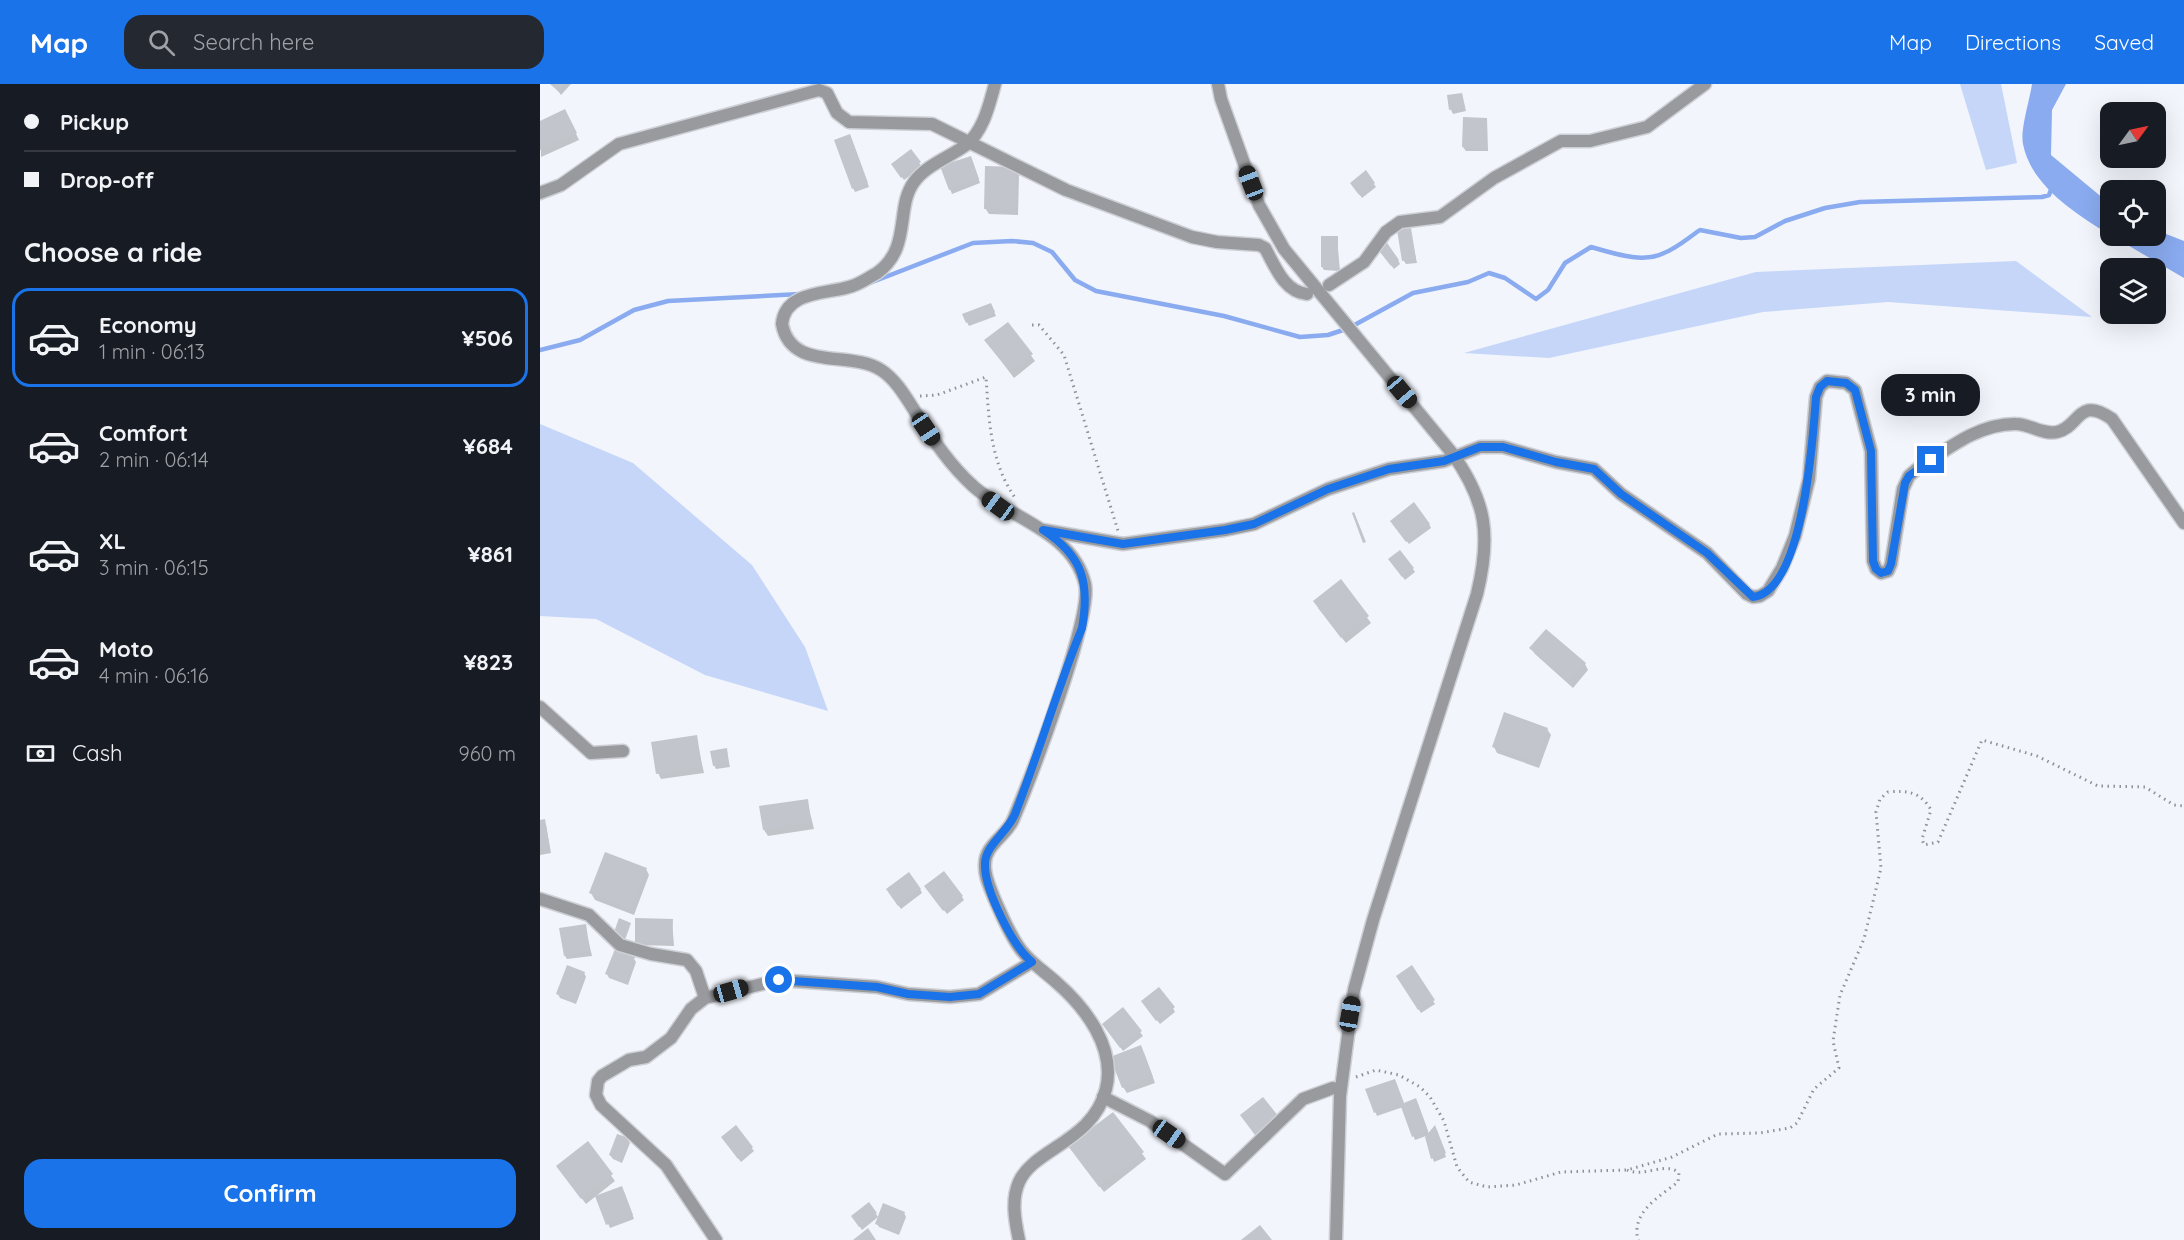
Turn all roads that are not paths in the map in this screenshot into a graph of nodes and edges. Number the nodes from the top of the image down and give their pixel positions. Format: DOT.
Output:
graph roads {
  1 [pos="995,84"];
  2 [pos="1218,84"];
  3 [pos="1705,84"];
  4 [pos="968,143"];
  5 [pos="540,194"];
  6 [pos="1329,285"];
  7 [pos="1312,292"];
  8 [pos="1455,458"];
  9 [pos="2184,524"];
  10 [pos="1043,530"];
  11 [pos="540,707"];
  12 [pos="623,752"];
  13 [pos="540,899"];
  14 [pos="1032,962"];
  15 [pos="705,998"];
  16 [pos="1333,1088"];
  17 [pos="1103,1097"];
  18 [pos="716,1240"];
  19 [pos="1019,1240"];
  20 [pos="1336,1240"];
  1 -- 4 [label="street"];
  2 -- 7 [label="street"];
  3 -- 6 [label="street"];
  4 -- 5 [label="street"];
  4 -- 7 [label="street"];
  4 -- 10 [label="street"];
  7 -- 8 [label="street"];
  8 -- 9 [label="street"];
  8 -- 10 [label="street"];
  8 -- 20 [label="street"];
  10 -- 14 [label="street"];
  11 -- 12 [label="street"];
  13 -- 15 [label="street"];
  14 -- 15 [label="street"];
  14 -- 17 [label="street"];
  15 -- 18 [label="street"];
  16 -- 17 [label="street"];
  17 -- 19 [label="street"];
}
